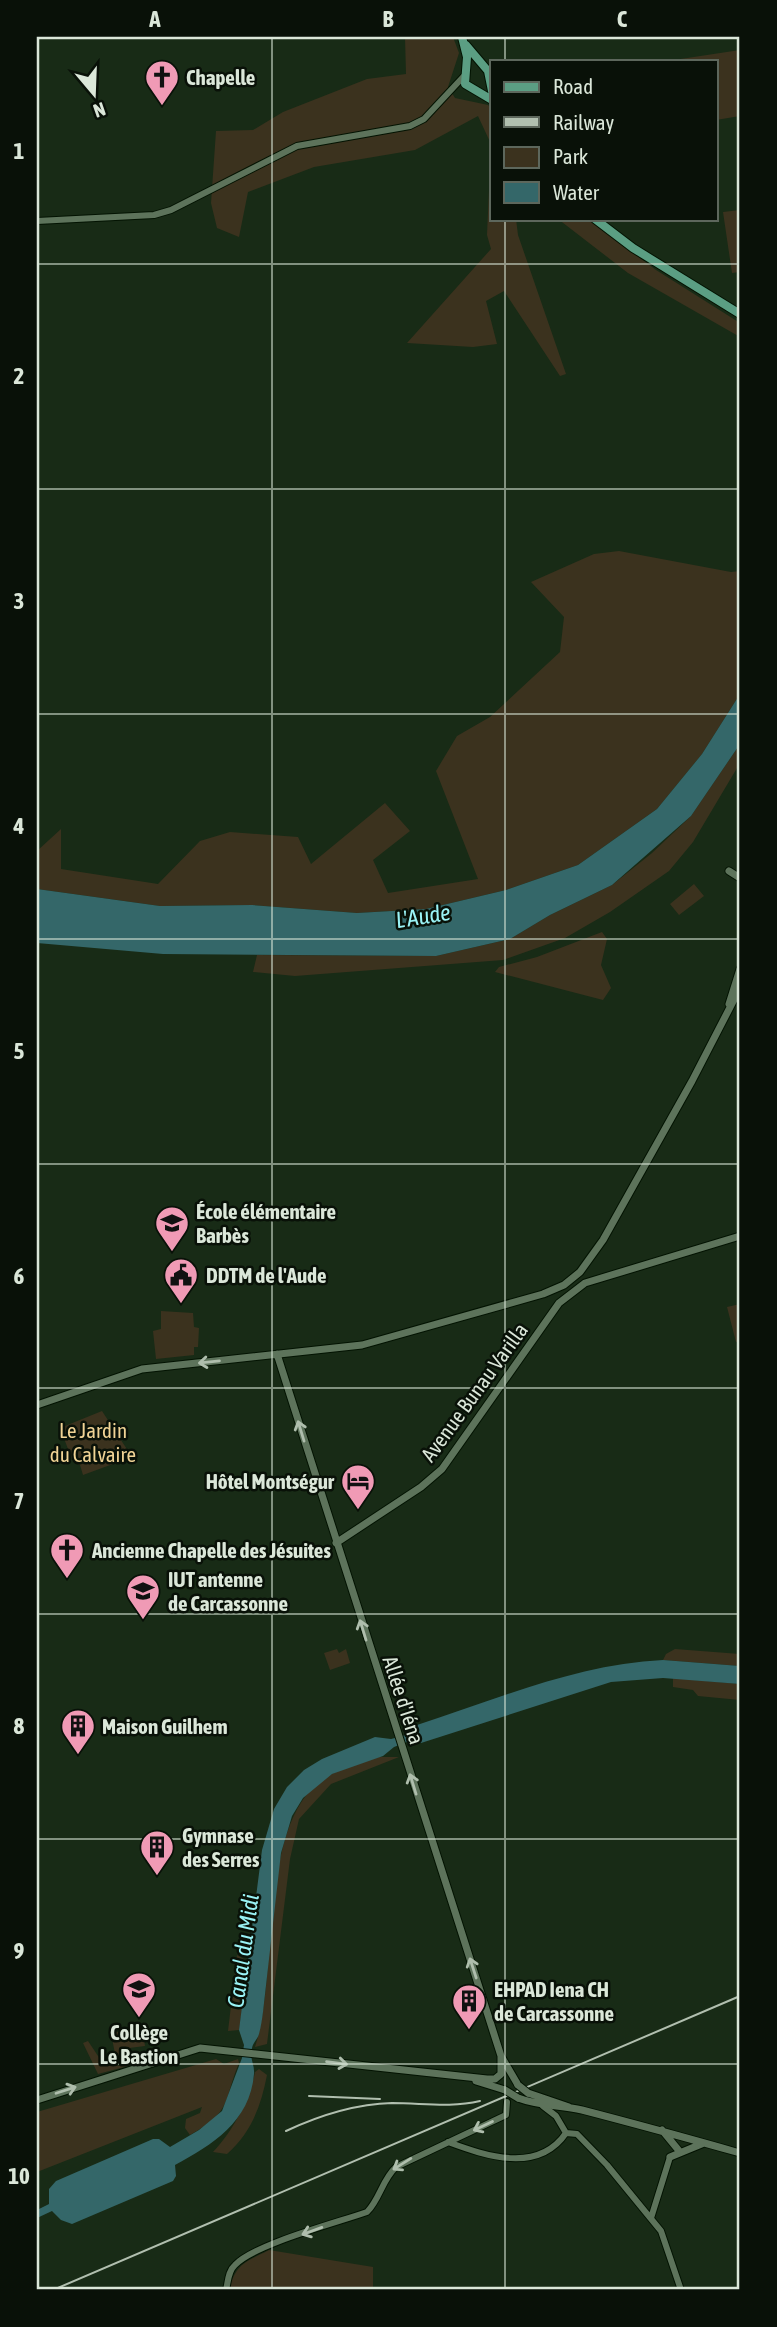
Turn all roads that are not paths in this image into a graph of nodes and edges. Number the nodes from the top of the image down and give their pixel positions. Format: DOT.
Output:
graph roads {
  1 [pos="463,40"];
  2 [pos="480,65"];
  3 [pos="466,72"];
  4 [pos="467,87"];
  5 [pos="490,88"];
  6 [pos="452,90"];
  7 [pos="480,91"];
  8 [pos="490,98"];
  9 [pos="596,220"];
  10 [pos="37,221"];
  11 [pos="740,314"];
  12 [pos="740,869"];
  13 [pos="740,878"];
  14 [pos="740,969"];
  15 [pos="740,988"];
  16 [pos="727,1015"];
  17 [pos="740,1236"];
  18 [pos="580,1272"];
  19 [pos="596,1279"];
  20 [pos="551,1291"];
  21 [pos="559,1303"];
  22 [pos="276,1354"];
  23 [pos="37,1405"];
  24 [pos="336,1543"];
  25 [pos="501,2056"];
  26 [pos="472,2079"];
  27 [pos="37,2099"];
  28 [pos="507,2102"];
  29 [pos="543,2106"];
  30 [pos="570,2108"];
  31 [pos="662,2130"];
  32 [pos="566,2133"];
  33 [pos="680,2134"];
  34 [pos="688,2137"];
  35 [pos="448,2142"];
  36 [pos="704,2143"];
  37 [pos="690,2147"];
  38 [pos="675,2148"];
  39 [pos="740,2153"];
  40 [pos="670,2157"];
  41 [pos="651,2218"];
  42 [pos="226,2290"];
  43 [pos="681,2290"];
  1 -- 2 [label="main road"];
  1 -- 3 [label="main road"];
  2 -- 3 [label="main road"];
  2 -- 5 [label="main road"];
  3 -- 4 [label="main road"];
  3 -- 6 [label="street"];
  4 -- 6 [label="street"];
  4 -- 7 [label="main road"];
  5 -- 7 [label="main road"];
  6 -- 10 [label="street"];
  7 -- 8 [label="main road"];
  9 -- 11 [label="main road"];
  12 -- 13 [label="main road"];
  14 -- 16 [label="main road"];
  15 -- 16 [label="main road"];
  16 -- 18 [label="main road"];
  17 -- 19 [label="main road, Avenue Bunau Varilla"];
  18 -- 19 [label="main road"];
  18 -- 20 [label="main road"];
  19 -- 21 [label="main road, Avenue Bunau Varilla"];
  20 -- 21 [label="main road"];
  20 -- 22 [label="main road"];
  21 -- 24 [label="main road, Avenue Bunau Varilla"];
  22 -- 23 [label="main road, one-way"];
  24 -- 22 [label="main road, Allée d'Iéna, one-way"];
  25 -- 24 [label="main road, Allée d'Iéna, one-way"];
  25 -- 26 [label="main road"];
  25 -- 30 [label="main road, Allée d'Iéna, bridge"];
  27 -- 26 [label="main road, one-way"];
  26 -- 29 [label="main road, bridge"];
  28 -- 35 [label="street, one-way"];
  29 -- 30 [label="main road"];
  29 -- 32 [label="street"];
  30 -- 31 [label="main road"];
  31 -- 33 [label="main road"];
  31 -- 38 [label="main road"];
  32 -- 35 [label="street"];
  32 -- 41 [label="street"];
  33 -- 34 [label="main road"];
  33 -- 38 [label="main road"];
  34 -- 36 [label="main road"];
  34 -- 37 [label="main road"];
  35 -- 42 [label="street, one-way"];
  36 -- 37 [label="main road"];
  36 -- 39 [label="main road"];
  37 -- 38 [label="main road"];
  38 -- 40 [label="main road"];
  40 -- 41 [label="street"];
  41 -- 43 [label="street"];
}
